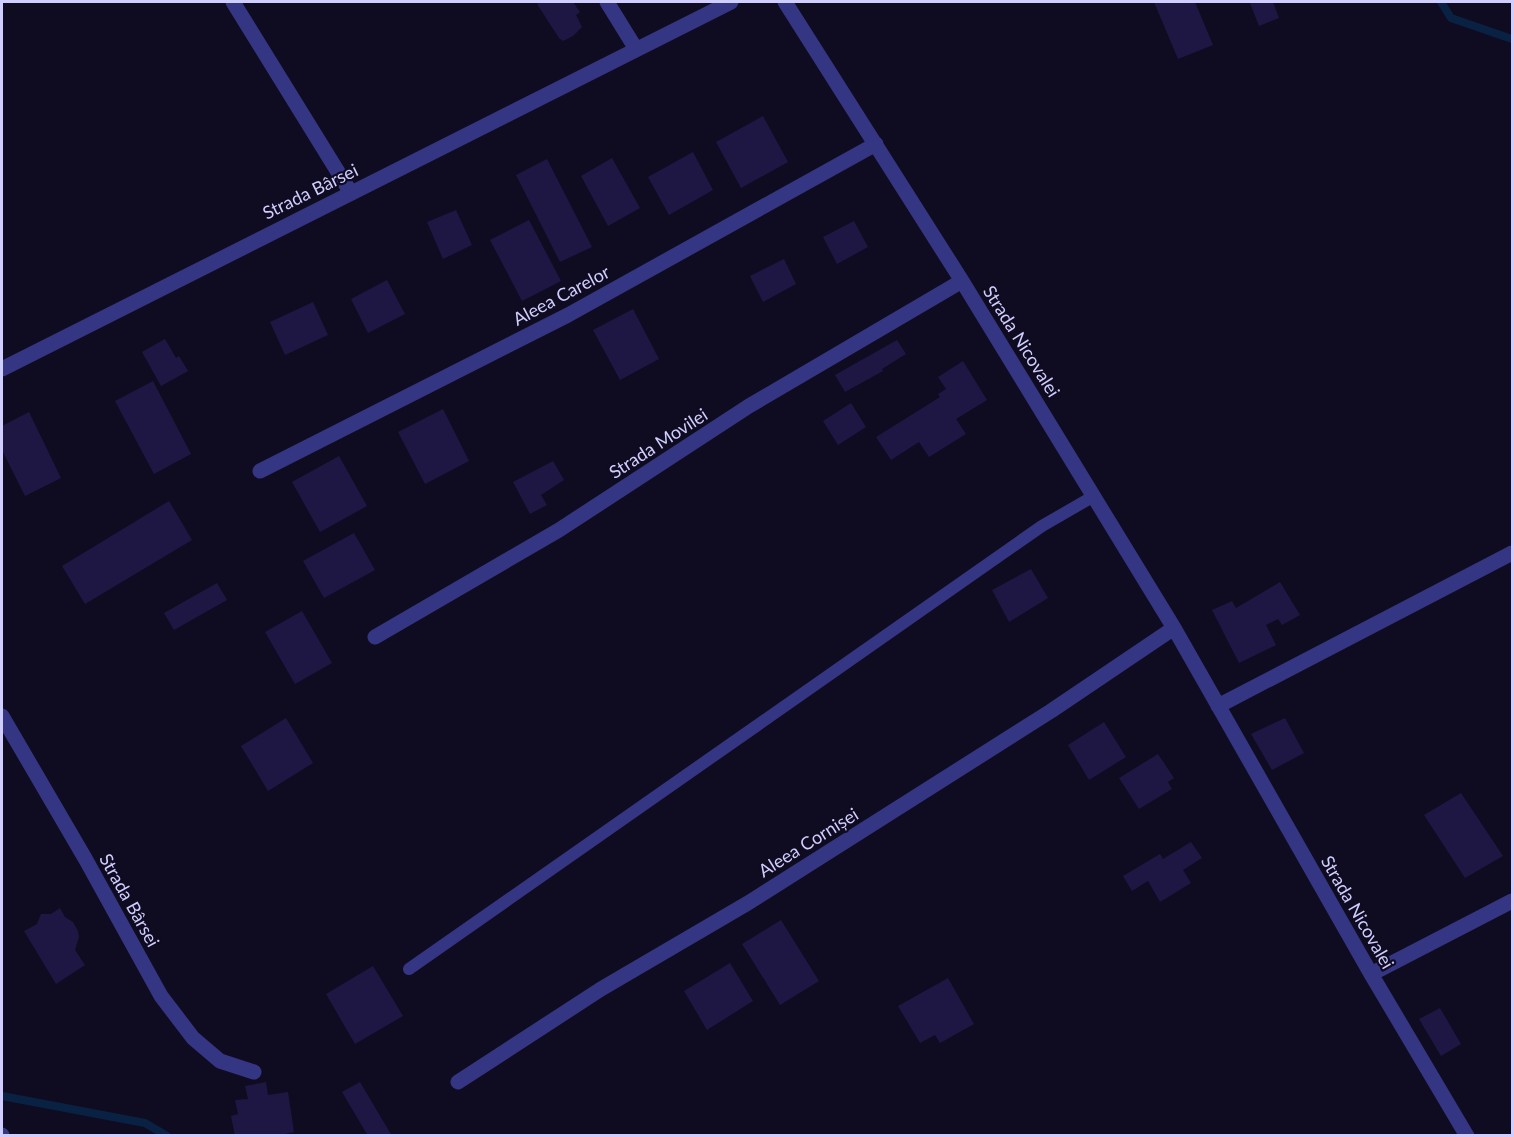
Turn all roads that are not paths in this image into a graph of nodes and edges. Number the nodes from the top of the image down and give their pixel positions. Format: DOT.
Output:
graph roads {
  1 [pos="233,2"];
  2 [pos="607,2"];
  3 [pos="731,2"];
  4 [pos="785,2"];
  5 [pos="636,49"];
  6 [pos="876,144"];
  7 [pos="351,193"];
  8 [pos="962,281"];
  9 [pos="2,369"];
  10 [pos="260,471"];
  11 [pos="1094,496"];
  12 [pos="1512,553"];
  13 [pos="1174,628"];
  14 [pos="375,637"];
  15 [pos="1218,706"];
  16 [pos="2,716"];
  17 [pos="1512,901"];
  18 [pos="409,969"];
  19 [pos="1371,974"];
  20 [pos="254,1072"];
  21 [pos="459,1082"];
  22 [pos="1467,1136"];
  1 -- 7 [label="street"];
  2 -- 5 [label="street"];
  3 -- 5 [label="street, Strada Bârsei"];
  4 -- 6 [label="street, Strada Nicovalei"];
  5 -- 7 [label="street, Strada Bârsei"];
  6 -- 8 [label="street, Strada Nicovalei"];
  6 -- 10 [label="street, Aleea Carelor"];
  7 -- 9 [label="street, Strada Bârsei"];
  8 -- 11 [label="street, Strada Nicovalei"];
  8 -- 14 [label="street, Strada Movilei"];
  11 -- 13 [label="street, Strada Nicovalei"];
  11 -- 18 [label="lane"];
  12 -- 15 [label="street"];
  13 -- 15 [label="street, Strada Nicovalei"];
  13 -- 21 [label="street, Aleea Cornișei"];
  15 -- 19 [label="street, Strada Nicovalei"];
  16 -- 20 [label="street, Strada Bârsei"];
  17 -- 19 [label="street"];
  19 -- 22 [label="street, Strada Nicovalei"];
}
